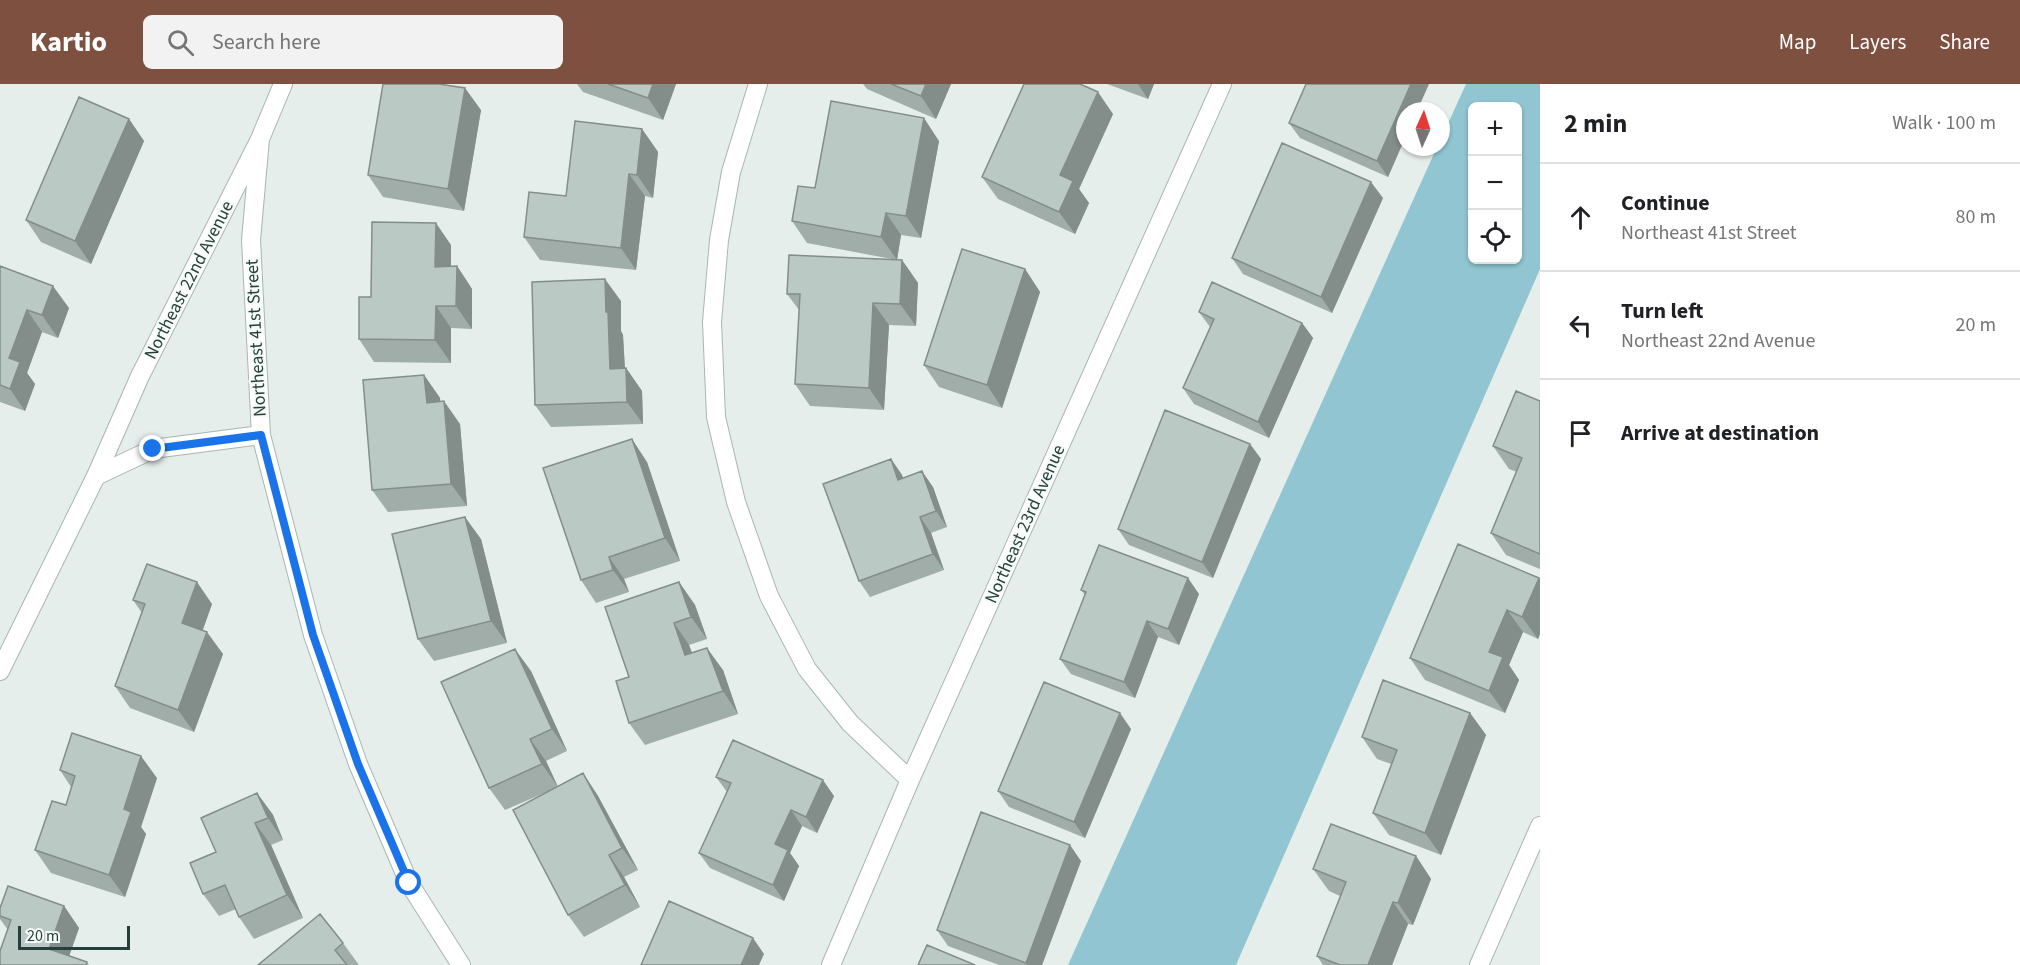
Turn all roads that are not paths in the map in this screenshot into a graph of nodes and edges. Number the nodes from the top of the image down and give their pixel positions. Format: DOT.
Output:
graph roads {
  1 [pos="283,84"];
  2 [pos="758,84"];
  3 [pos="1222,84"];
  4 [pos="260,139"];
  5 [pos="261,435"];
  6 [pos="96,476"];
  7 [pos="0,671"];
  8 [pos="910,780"];
  9 [pos="1540,826"];
  10 [pos="461,965"];
  11 [pos="831,965"];
  12 [pos="1479,965"];
  1 -- 4 [label="street, Northeast 22nd Avenue"];
  2 -- 8 [label="street"];
  3 -- 8 [label="street, Northeast 23rd Avenue"];
  4 -- 5 [label="street, Northeast 41st Street"];
  4 -- 6 [label="street, Northeast 22nd Avenue"];
  5 -- 6 [label="street"];
  5 -- 10 [label="street, Northeast 41st Street"];
  6 -- 7 [label="street, Northeast 22nd Avenue"];
  8 -- 11 [label="street, Northeast 23rd Avenue"];
  9 -- 12 [label="street"];
}
